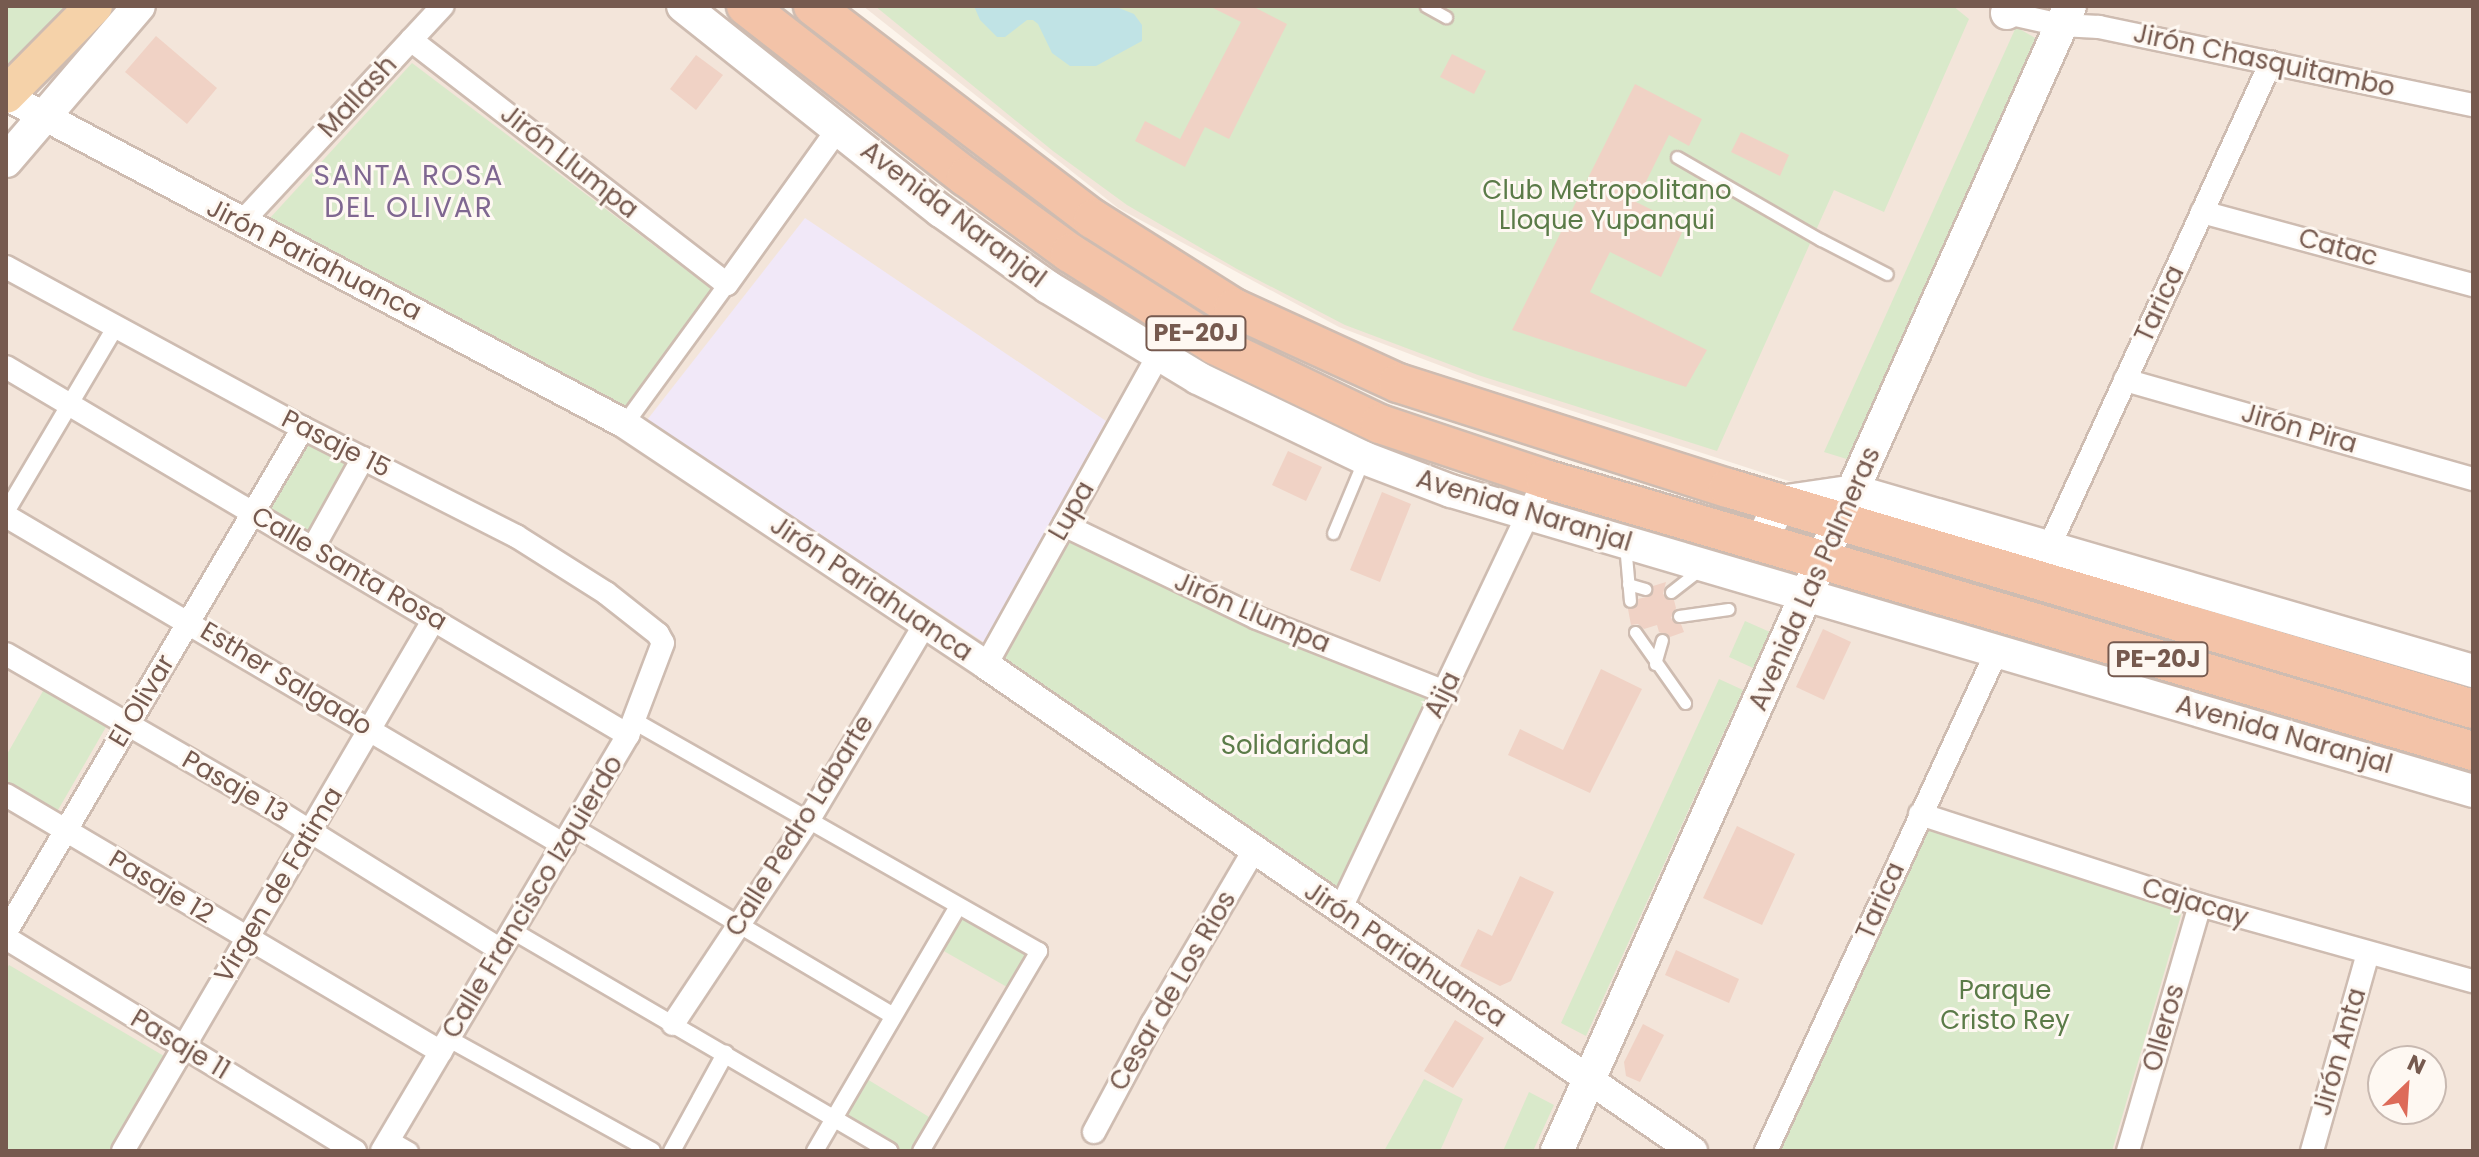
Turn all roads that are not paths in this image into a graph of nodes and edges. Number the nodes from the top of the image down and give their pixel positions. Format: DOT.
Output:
graph roads {
  1 [pos="94,6"];
  2 [pos="139,6"];
  3 [pos="443,6"];
  4 [pos="683,6"];
  5 [pos="746,6"];
  6 [pos="813,6"];
  7 [pos="1426,6"];
  8 [pos="2004,8"];
  9 [pos="2065,16"];
  10 [pos="1446,17"];
  11 [pos="411,40"];
  12 [pos="2271,62"];
  13 [pos="6,96"];
  14 [pos="2473,105"];
  15 [pos="44,116"];
  16 [pos="838,129"];
  17 [pos="1677,157"];
  18 [pos="6,161"];
  19 [pos="2202,212"];
  20 [pos="241,223"];
  21 [pos="6,267"];
  22 [pos="1887,274"];
  23 [pos="727,284"];
  24 [pos="2473,285"];
  25 [pos="116,326"];
  26 [pos="1158,356"];
  27 [pos="6,367"];
  28 [pos="2125,380"];
  29 [pos="69,404"];
  30 [pos="625,424"];
  31 [pos="303,428"];
  32 [pos="363,458"];
  33 [pos="1364,458"];
  34 [pos="1545,479"];
  35 [pos="2473,479"];
  36 [pos="1780,502"];
  37 [pos="1848,505"];
  38 [pos="251,512"];
  39 [pos="6,514"];
  40 [pos="1529,514"];
  41 [pos="1064,525"];
  42 [pos="1333,533"];
  43 [pos="1762,541"];
  44 [pos="1625,543"];
  45 [pos="2049,547"];
  46 [pos="313,548"];
  47 [pos="1822,562"];
  48 [pos="1706,565"];
  49 [pos="1628,584"];
  50 [pos="1645,589"];
  51 [pos="1671,592"];
  52 [pos="1807,596"];
  53 [pos="1630,601"];
  54 [pos="1729,609"];
  55 [pos="1679,616"];
  56 [pos="434,619"];
  57 [pos="190,621"];
  58 [pos="924,626"];
  59 [pos="1635,632"];
  60 [pos="658,634"];
  61 [pos="1662,640"];
  62 [pos="1997,651"];
  63 [pos="6,654"];
  64 [pos="1655,664"];
  65 [pos="986,665"];
  66 [pos="2473,671"];
  67 [pos="1445,692"];
  68 [pos="1685,703"];
  69 [pos="2473,709"];
  70 [pos="128,725"];
  71 [pos="631,728"];
  72 [pos="371,730"];
  73 [pos="2473,751"];
  74 [pos="2473,791"];
  75 [pos="6,795"];
  76 [pos="1920,814"];
  77 [pos="808,821"];
  78 [pos="66,831"];
  79 [pos="312,831"];
  80 [pos="569,836"];
  81 [pos="1253,852"];
  82 [pos="2200,905"];
  83 [pos="958,906"];
  84 [pos="1340,910"];
  85 [pos="737,927"];
  86 [pos="6,935"];
  87 [pos="248,938"];
  88 [pos="507,940"];
  89 [pos="2368,953"];
  90 [pos="2473,981"];
  91 [pos="893,1016"];
  92 [pos="673,1024"];
  93 [pos="182,1046"];
  94 [pos="445,1046"];
  95 [pos="725,1054"];
  96 [pos="1587,1078"];
  97 [pos="833,1118"];
  98 [pos="1094,1132"];
  99 [pos="385,1145"];
  100 [pos="123,1151"];
  101 [pos="355,1151"];
  102 [pos="410,1151"];
  103 [pos="652,1151"];
  104 [pos="672,1151"];
  105 [pos="815,1151"];
  106 [pos="889,1151"];
  107 [pos="921,1151"];
  108 [pos="1557,1151"];
  109 [pos="1693,1151"];
  110 [pos="1766,1151"];
  111 [pos="2128,1151"];
  112 [pos="2312,1151"];
  1 -- 13 [label="main road"];
  2 -- 15 [label="main road"];
  3 -- 11 [label="street, Mallash"];
  4 -- 16 [label="main road, Avenida Naranjal"];
  5 -- 34 [label="highway, Avenida Naranjal / PE-20J"];
  6 -- 36 [label="highway, PE-20J"];
  7 -- 10 [label="lane"];
  8 -- 9 [label="street, Jirón Chasquitambo"];
  9 -- 12 [label="street, Jirón Chasquitambo"];
  9 -- 37 [label="main road, Avenida Las Palmeras"];
  11 -- 20 [label="street, Mallash"];
  11 -- 23 [label="street, Jirón Llumpa"];
  12 -- 14 [label="street, Jirón Chasquitambo"];
  12 -- 19 [label="street, Tarica"];
  13 -- 15 [label="street, Jirón Pariahuanca"];
  15 -- 18 [label="main road"];
  15 -- 20 [label="street, Jirón Pariahuanca"];
  16 -- 23 [label="street"];
  16 -- 26 [label="main road, Avenida Naranjal"];
  17 -- 22 [label="lane"];
  19 -- 24 [label="street, Catac"];
  19 -- 28 [label="street, Tarica"];
  20 -- 30 [label="street, Jirón Pariahuanca"];
  21 -- 25 [label="street, Pasaje 15"];
  23 -- 30 [label="street"];
  25 -- 29 [label="street"];
  25 -- 31 [label="street, Pasaje 15"];
  26 -- 33 [label="main road, Avenida Naranjal"];
  26 -- 41 [label="street, Lupa"];
  27 -- 29 [label="street, Calle Santa Rosa"];
  28 -- 35 [label="street, Jirón Pira"];
  28 -- 45 [label="street, Tarica"];
  29 -- 38 [label="street, Calle Santa Rosa"];
  29 -- 39 [label="street"];
  30 -- 58 [label="street, Jirón Pariahuanca"];
  31 -- 32 [label="street, Pasaje 15"];
  31 -- 38 [label="street, El Olivar"];
  32 -- 46 [label="street"];
  32 -- 60 [label="street, Pasaje 15"];
  33 -- 40 [label="main road, Avenida Naranjal"];
  33 -- 42 [label="lane"];
  34 -- 40 [label="street, Aija"];
  34 -- 43 [label="highway, Avenida Naranjal / PE-20J"];
  36 -- 37 [label="highway, PE-20J"];
  36 -- 43 [label="main road"];
  37 -- 45 [label="main road"];
  37 -- 47 [label="main road, Avenida Las Palmeras"];
  37 -- 69 [label="highway, PE-20J"];
  38 -- 46 [label="street, Calle Santa Rosa"];
  38 -- 57 [label="street, El Olivar"];
  39 -- 57 [label="street, Esther Salgado"];
  40 -- 44 [label="main road, Avenida Naranjal"];
  40 -- 67 [label="street, Aija"];
  41 -- 65 [label="street, Lupa"];
  41 -- 67 [label="street, Jirón Llumpa"];
  43 -- 47 [label="highway, Avenida Naranjal / PE-20J"];
  44 -- 48 [label="main road, Avenida Naranjal"];
  44 -- 49 [label="lane"];
  45 -- 66 [label="main road"];
  46 -- 56 [label="street, Calle Santa Rosa"];
  47 -- 52 [label="main road, Avenida Las Palmeras"];
  47 -- 73 [label="highway, Avenida Naranjal / PE-20J"];
  48 -- 51 [label="lane"];
  48 -- 52 [label="main road, Avenida Naranjal"];
  49 -- 50 [label="lane"];
  49 -- 53 [label="lane"];
  52 -- 62 [label="main road, Avenida Naranjal"];
  52 -- 96 [label="main road, Avenida Las Palmeras"];
  54 -- 55 [label="lane"];
  56 -- 71 [label="street, Calle Santa Rosa"];
  56 -- 72 [label="street, Virgen de Fatima"];
  57 -- 70 [label="street, El Olivar"];
  57 -- 72 [label="street, Esther Salgado"];
  58 -- 65 [label="street, Jirón Pariahuanca"];
  58 -- 77 [label="street, Calle Pedro Labarte"];
  59 -- 64 [label="lane"];
  60 -- 71 [label="street, Calle Francisco Izquierdo"];
  61 -- 64 [label="lane"];
  62 -- 74 [label="main road, Avenida Naranjal"];
  62 -- 76 [label="street, Tarica"];
  63 -- 70 [label="street, Pasaje 13"];
  64 -- 68 [label="lane"];
  65 -- 81 [label="street, Jirón Pariahuanca"];
  67 -- 84 [label="street, Aija"];
  70 -- 78 [label="street, El Olivar"];
  70 -- 79 [label="street, Pasaje 13"];
  71 -- 77 [label="street"];
  71 -- 80 [label="street, Calle Francisco Izquierdo"];
  72 -- 79 [label="street, Virgen de Fatima"];
  72 -- 80 [label="street, Esther Salgado"];
  75 -- 78 [label="street, Pasaje 12"];
  76 -- 82 [label="street, Cajacay"];
  76 -- 110 [label="street, Tarica"];
  77 -- 83 [label="street"];
  77 -- 85 [label="street, Calle Pedro Labarte"];
  78 -- 86 [label="street, El Olivar"];
  78 -- 87 [label="street, Pasaje 12"];
  79 -- 87 [label="street, Virgen de Fatima"];
  79 -- 88 [label="street, Pasaje 13"];
  80 -- 85 [label="street"];
  80 -- 88 [label="street, Calle Francisco Izquierdo"];
  81 -- 84 [label="street, Jirón Pariahuanca"];
  81 -- 98 [label="street, Cesar de Los Rios"];
  82 -- 89 [label="street, Cajacay"];
  82 -- 111 [label="street, Olleros"];
  83 -- 91 [label="street"];
  83 -- 107 [label="street"];
  84 -- 96 [label="street, Jirón Pariahuanca"];
  85 -- 91 [label="street"];
  85 -- 92 [label="street, Calle Pedro Labarte"];
  86 -- 93 [label="street, Pasaje 11"];
  87 -- 93 [label="street, Virgen de Fatima"];
  87 -- 94 [label="street, Pasaje 12"];
  88 -- 92 [label="street"];
  88 -- 94 [label="street, Calle Francisco Izquierdo"];
  89 -- 90 [label="street, Cajacay"];
  89 -- 112 [label="street, Jirón Anta"];
  91 -- 97 [label="street"];
  92 -- 95 [label="street"];
  93 -- 100 [label="street, Virgen de Fatima"];
  93 -- 101 [label="street, Pasaje 11"];
  94 -- 99 [label="street, Calle Francisco Izquierdo"];
  94 -- 103 [label="street"];
  95 -- 97 [label="street"];
  95 -- 104 [label="street"];
  96 -- 108 [label="main road, Avenida Las Palmeras"];
  96 -- 109 [label="street, Jirón Pariahuanca"];
  97 -- 105 [label="street"];
  97 -- 106 [label="street"];
  99 -- 102 [label="street"];
}
